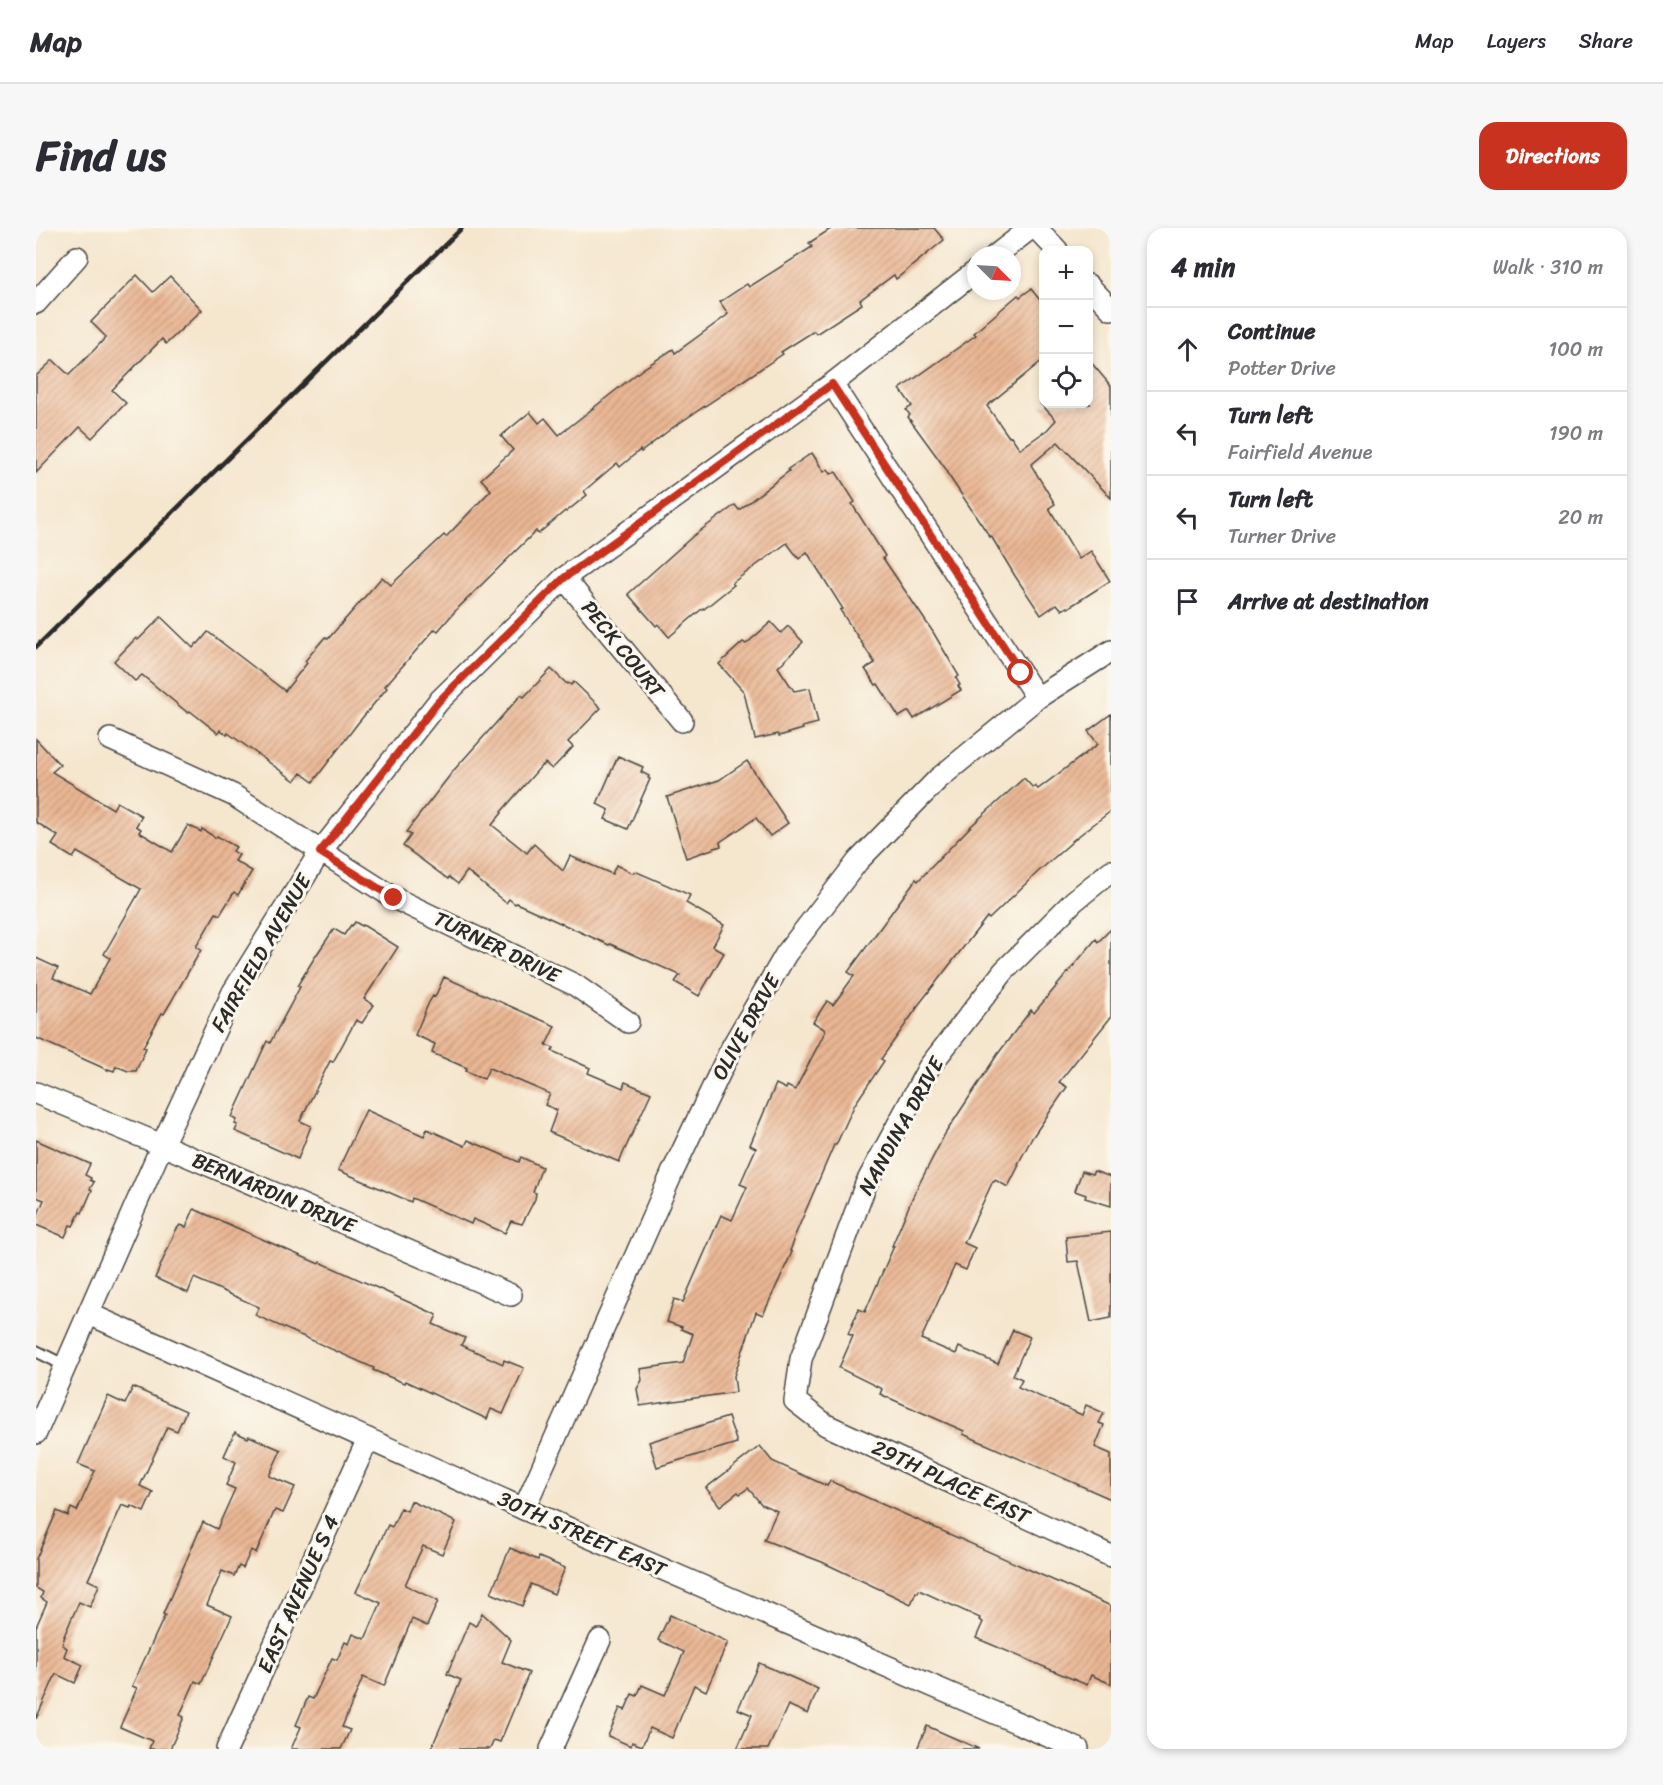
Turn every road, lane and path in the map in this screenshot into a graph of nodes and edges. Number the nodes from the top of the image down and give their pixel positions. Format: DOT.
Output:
graph roads {
  1 [pos="1031,228"];
  2 [pos="1036,228"];
  3 [pos="1008,246"];
  4 [pos="1053,246"];
  5 [pos="77,257"];
  6 [pos="967,278"];
  7 [pos="1093,289"];
  8 [pos="36,303"];
  9 [pos="1111,309"];
  10 [pos="832,384"];
  11 [pos="564,578"];
  12 [pos="1111,651"];
  13 [pos="1037,698"];
  14 [pos="682,721"];
  15 [pos="110,739"];
  16 [pos="320,852"];
  17 [pos="1111,871"];
  18 [pos="628,1022"];
  19 [pos="36,1093"];
  20 [pos="162,1145"];
  21 [pos="511,1295"];
  22 [pos="88,1314"];
  23 [pos="36,1351"];
  24 [pos="66,1366"];
  25 [pos="795,1401"];
  26 [pos="36,1433"];
  27 [pos="368,1439"];
  28 [pos="524,1509"];
  29 [pos="1111,1556"];
  30 [pos="600,1640"];
  31 [pos="227,1749"];
  32 [pos="551,1749"];
  33 [pos="1078,1749"];
  1 -- 3 [label="street"];
  2 -- 4 [label="street"];
  5 -- 8 [label="street"];
  6 -- 10 [label="street, FAIRFIELD AVENUE"];
  7 -- 9 [label="street"];
  10 -- 11 [label="street, FAIRFIELD AVENUE"];
  10 -- 13 [label="street"];
  11 -- 14 [label="street, PECK COURT"];
  11 -- 16 [label="street, FAIRFIELD AVENUE"];
  12 -- 13 [label="street, OLIVE DRIVE"];
  13 -- 28 [label="street, OLIVE DRIVE"];
  15 -- 16 [label="street, TURNER DRIVE"];
  16 -- 18 [label="street, TURNER DRIVE"];
  16 -- 20 [label="street, FAIRFIELD AVENUE"];
  17 -- 25 [label="street, NANDINA DRIVE"];
  19 -- 20 [label="street, BERNARDIN DRIVE"];
  20 -- 21 [label="street, BERNARDIN DRIVE"];
  20 -- 22 [label="street, FAIRFIELD AVENUE"];
  22 -- 24 [label="street, FAIRFIELD AVENUE"];
  22 -- 27 [label="street, 30TH STREET EAST"];
  23 -- 24 [label="lane"];
  24 -- 26 [label="street, FAIRFIELD AVENUE"];
  25 -- 29 [label="street, 29TH PLACE EAST"];
  27 -- 28 [label="street, 30TH STREET EAST"];
  27 -- 31 [label="street, EAST AVENUE S 4"];
  28 -- 33 [label="street, 30TH STREET EAST"];
  30 -- 32 [label="street"];
}
